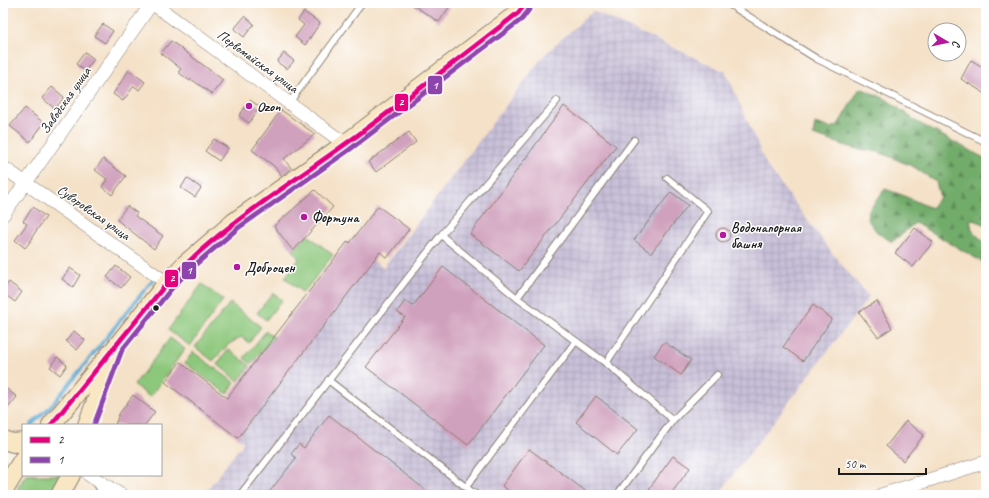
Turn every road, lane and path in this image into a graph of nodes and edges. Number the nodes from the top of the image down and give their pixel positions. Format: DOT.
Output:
graph roads {
  1 [pos="152,3"];
  2 [pos="362,3"];
  3 [pos="526,3"];
  4 [pos="727,3"];
  5 [pos="557,101"];
  6 [pos="289,103"];
  7 [pos="634,140"];
  8 [pos="986,142"];
  9 [pos="345,144"];
  10 [pos="3,167"];
  11 [pos="667,178"];
  12 [pos="26,184"];
  13 [pos="3,215"];
  14 [pos="441,235"];
  15 [pos="167,284"];
  16 [pos="517,298"];
  17 [pos="576,341"];
  18 [pos="116,347"];
  19 [pos="606,363"];
  20 [pos="717,375"];
  21 [pos="328,380"];
  22 [pos="674,420"];
  23 [pos="52,424"];
  24 [pos="87,424"];
  25 [pos="3,440"];
  26 [pos="22,442"];
  27 [pos="22,462"];
  28 [pos="986,462"];
  29 [pos="70,476"];
  30 [pos="92,476"];
  31 [pos="466,487"];
  32 [pos="3,490"];
  33 [pos="4,495"];
  34 [pos="60,495"];
  35 [pos="103,495"];
  36 [pos="121,495"];
  37 [pos="240,495"];
  38 [pos="476,495"];
  39 [pos="616,495"];
  40 [pos="881,495"];
  1 -- 6 [label="street, Первомайская улица"];
  1 -- 12 [label="street, Заводская улица"];
  2 -- 6 [label="lane"];
  3 -- 9 [label="street"];
  4 -- 8 [label="lane"];
  5 -- 14 [label="lane"];
  6 -- 9 [label="street, Первомайская улица"];
  7 -- 16 [label="lane"];
  9 -- 15 [label="street"];
  10 -- 12 [label="street, Суворовская улица"];
  11 -- 19 [label="lane"];
  12 -- 13 [label="street, Заводская улица"];
  12 -- 15 [label="street, Суворовская улица"];
  14 -- 16 [label="lane"];
  14 -- 21 [label="lane"];
  15 -- 18 [label="street"];
  16 -- 17 [label="lane"];
  17 -- 19 [label="lane"];
  17 -- 31 [label="lane"];
  18 -- 23 [label="street"];
  18 -- 24 [label="street"];
  19 -- 22 [label="lane"];
  20 -- 22 [label="lane"];
  21 -- 31 [label="lane"];
  21 -- 37 [label="lane"];
  22 -- 39 [label="lane"];
  25 -- 26 [label="street"];
  27 -- 32 [label="street"];
  28 -- 40 [label="street"];
  29 -- 34 [label="street"];
  30 -- 35 [label="lane"];
  30 -- 36 [label="street"];
  31 -- 38 [label="lane"];
  32 -- 33 [label="street"];
}
